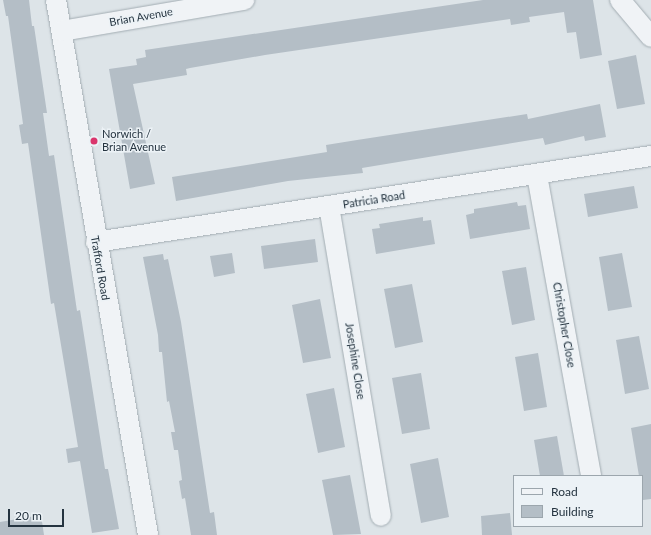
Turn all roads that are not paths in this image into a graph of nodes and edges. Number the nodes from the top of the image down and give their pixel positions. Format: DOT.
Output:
graph roads {
  1 [pos="56,0"];
  2 [pos="244,0"];
  3 [pos="620,0"];
  4 [pos="62,31"];
  5 [pos="651,37"];
  6 [pos="651,156"];
  7 [pos="537,175"];
  8 [pos="329,206"];
  9 [pos="96,242"];
  10 [pos="591,475"];
  11 [pos="381,516"];
  12 [pos="148,535"];
  1 -- 4 [label="street, Trafford Road"];
  2 -- 4 [label="street, Brian Avenue"];
  3 -- 5 [label="street"];
  4 -- 9 [label="street, Trafford Road"];
  6 -- 7 [label="street, Patricia Road"];
  7 -- 8 [label="street, Patricia Road"];
  7 -- 10 [label="street, Christopher Close"];
  8 -- 9 [label="street, Patricia Road"];
  8 -- 11 [label="street, Josephine Close"];
  9 -- 12 [label="street, Trafford Road"];
}
